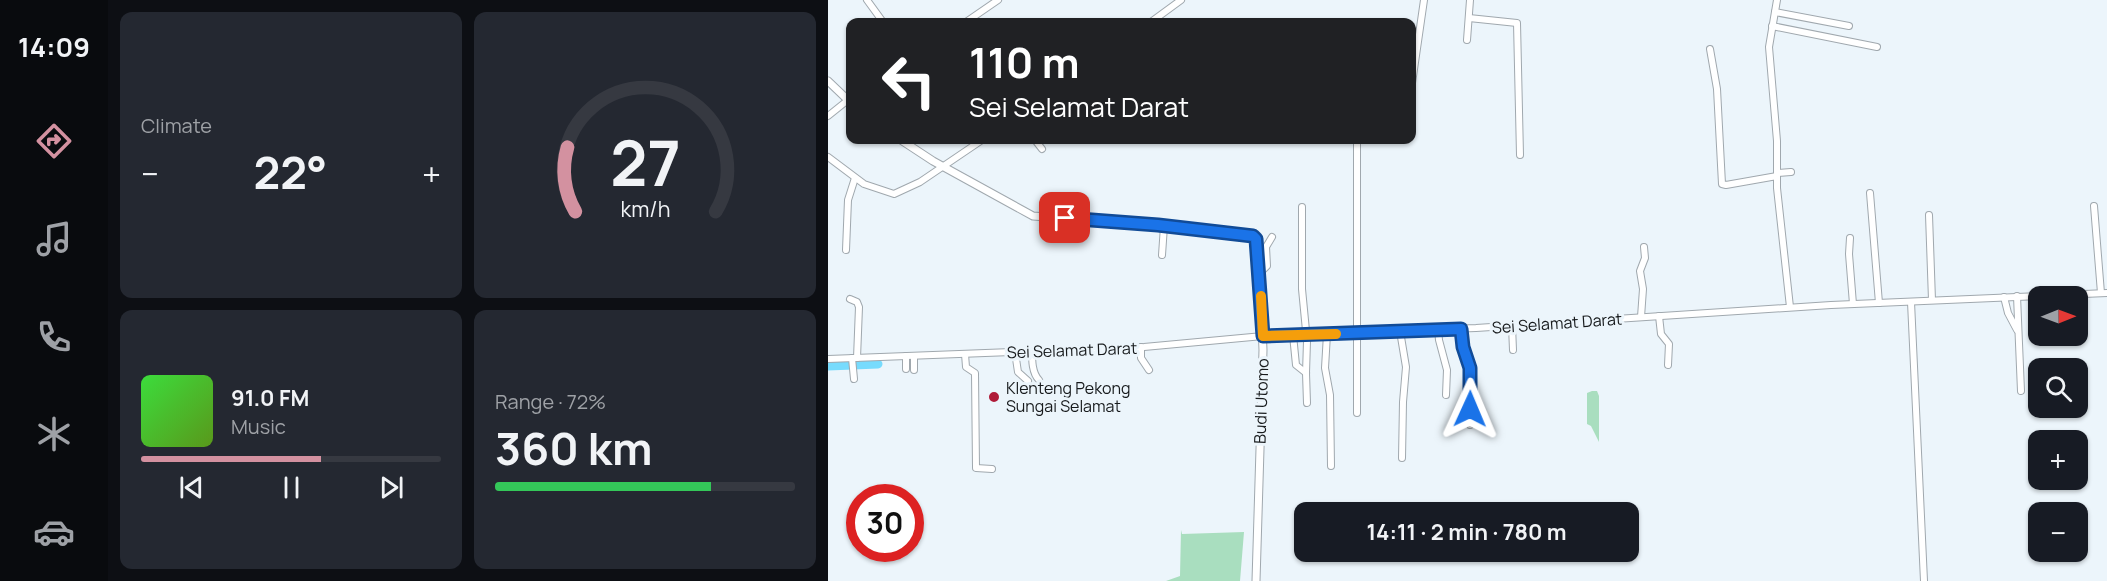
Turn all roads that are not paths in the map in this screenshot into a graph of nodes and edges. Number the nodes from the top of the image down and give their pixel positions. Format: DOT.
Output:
graph roads {
  1 [pos="867,0"];
  2 [pos="998,0"];
  3 [pos="1181,0"];
  4 [pos="1424,0"];
  5 [pos="1470,0"];
  6 [pos="1777,0"];
  7 [pos="1774,12"];
  8 [pos="880,18"];
  9 [pos="972,18"];
  10 [pos="1156,18"];
  11 [pos="1468,18"];
  12 [pos="1772,26"];
  13 [pos="1849,26"];
  14 [pos="1467,40"];
  15 [pos="1877,47"];
  16 [pos="1710,49"];
  17 [pos="1416,60"];
  18 [pos="828,81"];
  19 [pos="846,98"];
  20 [pos="846,103"];
  21 [pos="828,116"];
  22 [pos="908,144"];
  23 [pos="969,144"];
  24 [pos="976,144"];
  25 [pos="1038,144"];
  26 [pos="1357,144"];
  27 [pos="971,147"];
  28 [pos="1042,149"];
  29 [pos="1520,155"];
  30 [pos="828,157"];
  31 [pos="944,166"];
  32 [pos="1791,172"];
  33 [pos="1777,175"];
  34 [pos="855,178"];
  35 [pos="1870,193"];
  36 [pos="2094,206"];
  37 [pos="1302,207"];
  38 [pos="1929,215"];
  39 [pos="1164,226"];
  40 [pos="1272,237"];
  41 [pos="1850,238"];
  42 [pos="1644,247"];
  43 [pos="846,250"];
  44 [pos="1162,255"];
  45 [pos="1260,273"];
  46 [pos="2104,293"];
  47 [pos="2017,296"];
  48 [pos="850,299"];
  49 [pos="1932,300"];
  50 [pos="2006,302"];
  51 [pos="1879,303"];
  52 [pos="1853,304"];
  53 [pos="1912,305"];
  54 [pos="1790,307"];
  55 [pos="1641,317"];
  56 [pos="1659,321"];
  57 [pos="1512,331"];
  58 [pos="2019,333"];
  59 [pos="1401,334"];
  60 [pos="1461,334"];
  61 [pos="1359,335"];
  62 [pos="1438,335"];
  63 [pos="1263,339"];
  64 [pos="1327,340"];
  65 [pos="1307,341"];
  66 [pos="1294,342"];
  67 [pos="1513,350"];
  68 [pos="1032,351"];
  69 [pos="1015,352"];
  70 [pos="1141,352"];
  71 [pos="965,355"];
  72 [pos="906,357"];
  73 [pos="855,358"];
  74 [pos="914,358"];
  75 [pos="828,359"];
  76 [pos="1668,365"];
  77 [pos="906,369"];
  78 [pos="914,370"];
  79 [pos="1149,370"];
  80 [pos="1306,373"];
  81 [pos="854,379"];
  82 [pos="1039,380"];
  83 [pos="1028,381"];
  84 [pos="2021,391"];
  85 [pos="1446,395"];
  86 [pos="1307,403"];
  87 [pos="1358,413"];
  88 [pos="1470,425"];
  89 [pos="1402,458"];
  90 [pos="1331,466"];
  91 [pos="992,469"];
  92 [pos="1256,581"];
  93 [pos="1924,581"];
  1 -- 8 [label="street"];
  2 -- 9 [label="street"];
  3 -- 10 [label="street"];
  4 -- 17 [label="street"];
  5 -- 11 [label="street"];
  6 -- 7 [label="street"];
  7 -- 12 [label="street"];
  7 -- 13 [label="street"];
  11 -- 14 [label="street"];
  11 -- 29 [label="street"];
  12 -- 15 [label="street"];
  12 -- 33 [label="street"];
  16 -- 33 [label="street"];
  18 -- 19 [label="street"];
  20 -- 21 [label="street"];
  22 -- 31 [label="street, Budi Utomo"];
  23 -- 27 [label="street"];
  24 -- 27 [label="street"];
  25 -- 28 [label="street"];
  26 -- 61 [label="street"];
  27 -- 31 [label="street"];
  30 -- 34 [label="street"];
  31 -- 34 [label="street"];
  31 -- 39 [label="street, Budi Utomo"];
  32 -- 33 [label="street"];
  33 -- 54 [label="street"];
  34 -- 43 [label="street"];
  35 -- 51 [label="street"];
  36 -- 46 [label="street"];
  37 -- 65 [label="street"];
  38 -- 49 [label="street"];
  39 -- 44 [label="street"];
  39 -- 45 [label="street, Budi Utomo"];
  40 -- 45 [label="street"];
  41 -- 52 [label="street"];
  42 -- 55 [label="street"];
  45 -- 63 [label="street, Budi Utomo"];
  46 -- 47 [label="street, Sei Selamat Darat"];
  47 -- 50 [label="street, Sei Selamat Darat"];
  47 -- 58 [label="street"];
  48 -- 73 [label="street"];
  49 -- 50 [label="street, Sei Selamat Darat"];
  49 -- 53 [label="street, Sei Selamat Darat"];
  50 -- 58 [label="street"];
  51 -- 52 [label="street, Sei Selamat Darat"];
  51 -- 53 [label="street, Sei Selamat Darat"];
  52 -- 54 [label="street, Sei Selamat Darat"];
  53 -- 93 [label="street"];
  54 -- 56 [label="street, Sei Selamat Darat"];
  55 -- 56 [label="street, Sei Selamat Darat"];
  55 -- 57 [label="street, Sei Selamat Darat"];
  56 -- 76 [label="street"];
  57 -- 60 [label="street, Sei Selamat Darat"];
  57 -- 67 [label="street"];
  58 -- 84 [label="street"];
  59 -- 61 [label="street, Sei Selamat Darat"];
  59 -- 62 [label="street, Sei Selamat Darat"];
  59 -- 89 [label="street"];
  60 -- 62 [label="street, Sei Selamat Darat"];
  60 -- 88 [label="street"];
  61 -- 64 [label="street, Sei Selamat Darat"];
  61 -- 87 [label="street"];
  62 -- 85 [label="street"];
  63 -- 66 [label="street, Sei Selamat Darat"];
  63 -- 70 [label="street, Sei Selamat Darat"];
  63 -- 92 [label="street, Budi Utomo"];
  64 -- 65 [label="street, Sei Selamat Darat"];
  64 -- 90 [label="street"];
  65 -- 66 [label="street, Sei Selamat Darat"];
  65 -- 80 [label="street"];
  66 -- 80 [label="street"];
  68 -- 69 [label="street, Sei Selamat Darat"];
  68 -- 70 [label="street, Sei Selamat Darat"];
  68 -- 82 [label="street"];
  69 -- 71 [label="street, Sei Selamat Darat"];
  69 -- 83 [label="street"];
  70 -- 79 [label="street"];
  71 -- 74 [label="street, Sei Selamat Darat"];
  71 -- 91 [label="street"];
  72 -- 73 [label="street, Sei Selamat Darat"];
  72 -- 74 [label="street, Sei Selamat Darat"];
  72 -- 77 [label="street"];
  73 -- 75 [label="street, Sei Selamat Darat"];
  73 -- 81 [label="street"];
  74 -- 78 [label="street"];
  80 -- 86 [label="street"];
}
